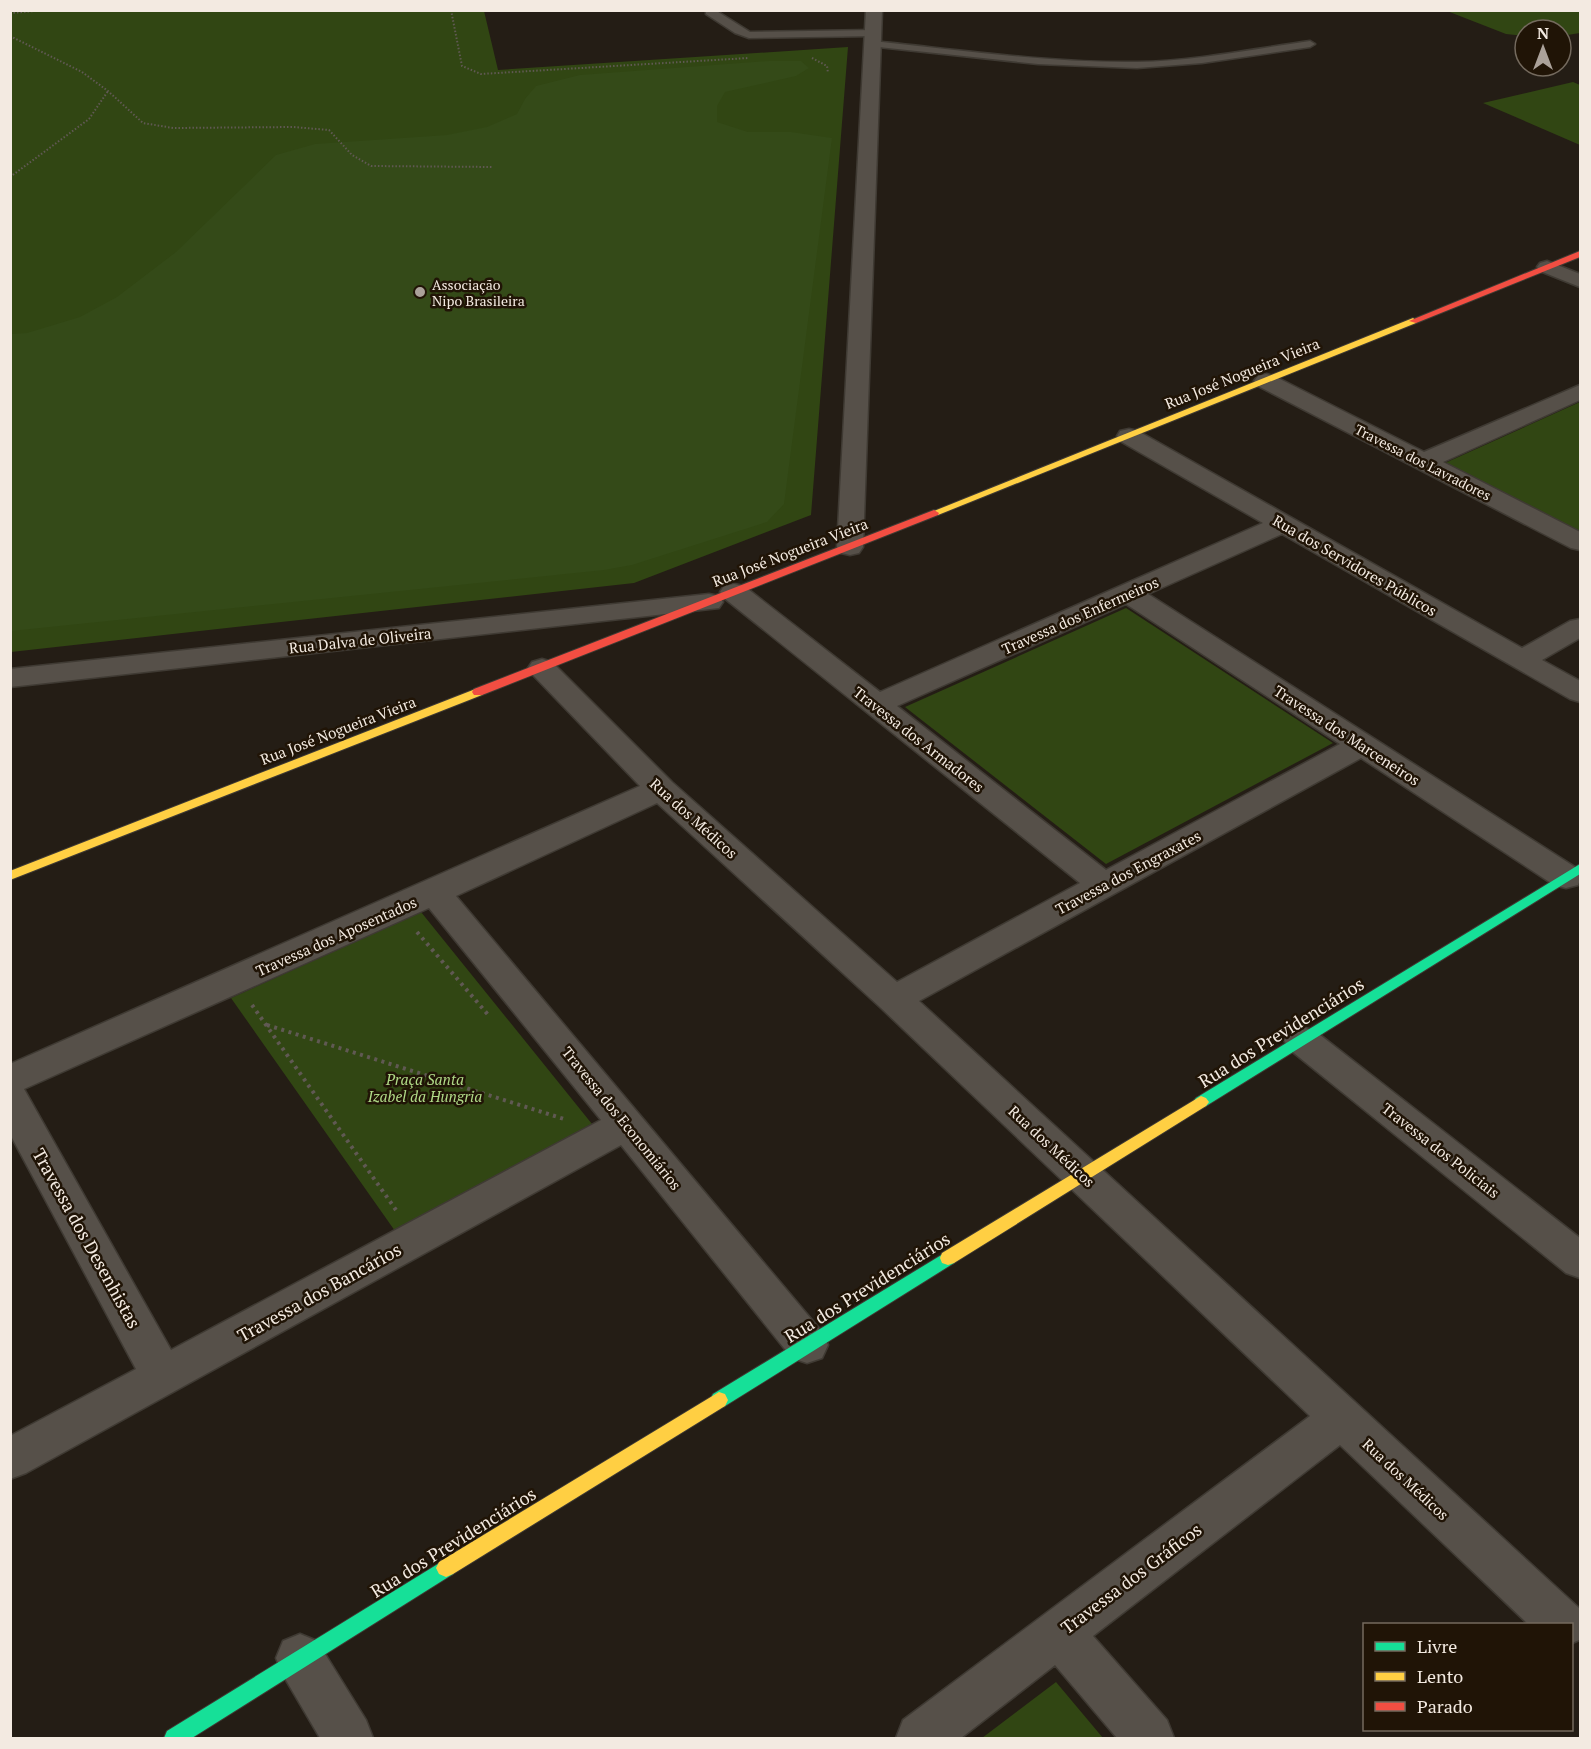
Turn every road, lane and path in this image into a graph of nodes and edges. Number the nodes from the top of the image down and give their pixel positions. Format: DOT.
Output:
graph roads {
  1 [pos="47,10"];
  2 [pos="451,10"];
  3 [pos="874,10"];
  4 [pos="710,12"];
  5 [pos="10,13"];
  6 [pos="10,36"];
  7 [pos="873,38"];
  8 [pos="1310,44"];
  9 [pos="805,57"];
  10 [pos="748,58"];
  11 [pos="828,73"];
  12 [pos="108,91"];
  13 [pos="493,167"];
  14 [pos="10,177"];
  15 [pos="1581,254"];
  16 [pos="1547,267"];
  17 [pos="1581,281"];
  18 [pos="1266,381"];
  19 [pos="1581,392"];
  20 [pos="1129,436"];
  21 [pos="1424,462"];
  22 [pos="1283,524"];
  23 [pos="1581,542"];
  24 [pos="850,547"];
  25 [pos="1127,593"];
  26 [pos="722,597"];
  27 [pos="1581,627"];
  28 [pos="1521,660"];
  29 [pos="542,668"];
  30 [pos="10,678"];
  31 [pos="1581,693"];
  32 [pos="876,705"];
  33 [pos="1362,745"];
  34 [pos="661,789"];
  35 [pos="1573,873"];
  36 [pos="10,876"];
  37 [pos="1104,885"];
  38 [pos="435,892"];
  39 [pos="415,930"];
  40 [pos="260,997"];
  41 [pos="894,999"];
  42 [pos="266,1025"];
  43 [pos="497,1025"];
  44 [pos="1302,1040"];
  45 [pos="10,1080"];
  46 [pos="10,1098"];
  47 [pos="566,1111"];
  48 [pos="567,1120"];
  49 [pos="627,1124"];
  50 [pos="560,1126"];
  51 [pos="1083,1175"];
  52 [pos="387,1218"];
  53 [pos="1575,1248"];
  54 [pos="807,1345"];
  55 [pos="163,1377"];
  56 [pos="1341,1418"];
  57 [pos="10,1459"];
  58 [pos="1561,1623"];
  59 [pos="1059,1633"];
  60 [pos="300,1658"];
  61 [pos="174,1738"];
  62 [pos="348,1738"];
  63 [pos="921,1738"];
  64 [pos="1149,1738"];
  1 -- 5 [label="path"];
  2 -- 10 [label="path"];
  3 -- 7 [label="street"];
  4 -- 7 [label="lane"];
  6 -- 12 [label="path"];
  7 -- 8 [label="lane"];
  7 -- 24 [label="street"];
  9 -- 11 [label="path"];
  12 -- 13 [label="path"];
  12 -- 14 [label="path"];
  15 -- 16 [label="street, Rua José Nogueira Vieira"];
  16 -- 17 [label="street"];
  16 -- 18 [label="street, Rua José Nogueira Vieira"];
  18 -- 20 [label="street, Rua José Nogueira Vieira"];
  18 -- 21 [label="street, Travessa dos Lavradores"];
  19 -- 21 [label="street"];
  20 -- 22 [label="street, Rua dos Servidores Públicos"];
  20 -- 24 [label="street, Rua José Nogueira Vieira"];
  21 -- 23 [label="street, Travessa dos Lavradores"];
  22 -- 25 [label="street, Travessa dos Enfermeiros"];
  22 -- 28 [label="street, Rua dos Servidores Públicos"];
  24 -- 26 [label="street, Rua José Nogueira Vieira"];
  25 -- 32 [label="street, Travessa dos Enfermeiros"];
  25 -- 33 [label="street, Travessa dos Marceneiros"];
  26 -- 29 [label="street, Rua José Nogueira Vieira"];
  26 -- 30 [label="street, Rua Dalva de Oliveira"];
  26 -- 32 [label="street, Travessa dos Armadores"];
  27 -- 28 [label="street"];
  28 -- 31 [label="street, Rua dos Servidores Públicos"];
  29 -- 34 [label="street, Rua dos Médicos"];
  29 -- 36 [label="street, Rua José Nogueira Vieira"];
  32 -- 37 [label="street, Travessa dos Armadores"];
  33 -- 35 [label="street, Travessa dos Marceneiros"];
  33 -- 37 [label="street, Travessa dos Engraxates"];
  34 -- 38 [label="street, Travessa dos Aposentados"];
  34 -- 41 [label="street, Rua dos Médicos"];
  35 -- 44 [label="street, Rua dos Previdenciários"];
  37 -- 41 [label="street, Travessa dos Engraxates"];
  38 -- 45 [label="street, Travessa dos Aposentados"];
  38 -- 49 [label="street, Travessa dos Economiários"];
  39 -- 43 [label="path"];
  40 -- 42 [label="path"];
  41 -- 51 [label="street, Rua dos Médicos"];
  42 -- 48 [label="path"];
  42 -- 52 [label="path"];
  44 -- 51 [label="street, Rua dos Previdenciários"];
  44 -- 53 [label="street, Travessa dos Policiais"];
  46 -- 55 [label="street, Travessa dos Desenhistas"];
  47 -- 48 [label="path"];
  48 -- 50 [label="path"];
  49 -- 54 [label="street, Travessa dos Economiários"];
  49 -- 55 [label="street, Travessa dos Bancários"];
  51 -- 54 [label="street, Rua dos Previdenciários"];
  51 -- 56 [label="street, Rua dos Médicos"];
  54 -- 60 [label="street, Rua dos Previdenciários"];
  55 -- 57 [label="street, Travessa dos Bancários"];
  56 -- 58 [label="street, Rua dos Médicos"];
  56 -- 59 [label="street, Travessa dos Gráficos"];
  59 -- 63 [label="street, Travessa dos Gráficos"];
  59 -- 64 [label="street"];
  60 -- 61 [label="street, Rua dos Previdenciários"];
  60 -- 62 [label="street"];
}
